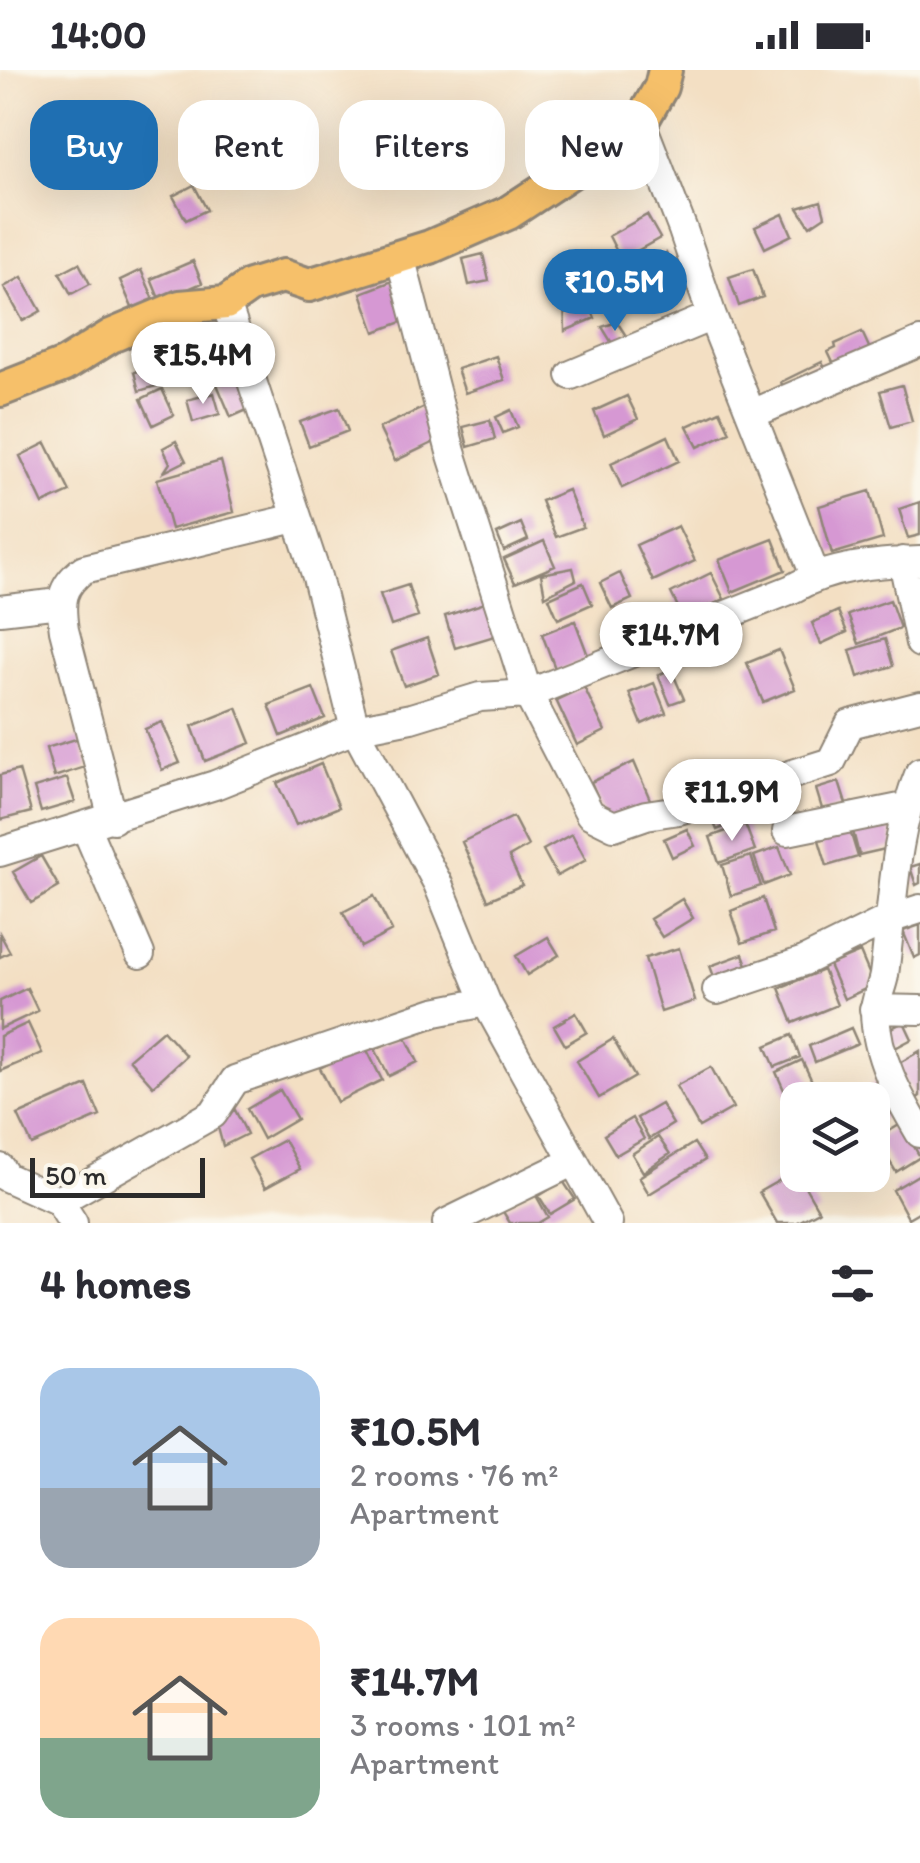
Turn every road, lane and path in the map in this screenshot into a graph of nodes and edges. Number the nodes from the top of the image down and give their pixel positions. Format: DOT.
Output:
graph roads {
  1 [pos="665,70"];
  2 [pos="652,100"];
  3 [pos="659,170"];
  4 [pos="544,190"];
  5 [pos="400,256"];
  6 [pos="226,303"];
  7 [pos="712,316"];
  8 [pos="920,342"];
  9 [pos="571,375"];
  10 [pos="0,390"];
  11 [pos="752,414"];
  12 [pos="296,518"];
  13 [pos="912,561"];
  14 [pos="815,576"];
  15 [pos="60,603"];
  16 [pos="0,610"];
  17 [pos="920,643"];
  18 [pos="528,694"];
  19 [pos="920,706"];
  20 [pos="356,729"];
  21 [pos="920,772"];
  22 [pos="905,807"];
  23 [pos="113,818"];
  24 [pos="86,828"];
  25 [pos="788,831"];
  26 [pos="0,852"];
  27 [pos="920,910"];
  28 [pos="890,919"];
  29 [pos="140,954"];
  30 [pos="716,990"];
  31 [pos="486,1002"];
  32 [pos="874,1009"];
  33 [pos="920,1010"];
  34 [pos="920,1132"];
  35 [pos="572,1162"];
  36 [pos="0,1168"];
  37 [pos="66,1212"];
  38 [pos="447,1223"];
  39 [pos="608,1223"];
  1 -- 2 [label="main road"];
  3 -- 7 [label="street"];
  4 -- 5 [label="main road"];
  5 -- 6 [label="main road"];
  5 -- 18 [label="street"];
  6 -- 10 [label="main road"];
  6 -- 12 [label="street"];
  7 -- 9 [label="street"];
  7 -- 11 [label="street"];
  8 -- 11 [label="street"];
  11 -- 14 [label="street"];
  12 -- 15 [label="street"];
  12 -- 20 [label="street"];
  13 -- 14 [label="street"];
  13 -- 17 [label="street"];
  14 -- 18 [label="street"];
  15 -- 16 [label="street"];
  15 -- 23 [label="street"];
  18 -- 19 [label="street"];
  18 -- 20 [label="street"];
  20 -- 23 [label="street"];
  20 -- 31 [label="street"];
  21 -- 22 [label="street"];
  22 -- 25 [label="street"];
  22 -- 28 [label="street"];
  23 -- 24 [label="street"];
  24 -- 26 [label="street"];
  24 -- 29 [label="street"];
  27 -- 28 [label="street"];
  28 -- 30 [label="street"];
  28 -- 32 [label="street"];
  31 -- 35 [label="street"];
  31 -- 37 [label="street"];
  32 -- 33 [label="street"];
  32 -- 34 [label="street"];
  35 -- 38 [label="street"];
  35 -- 39 [label="street"];
  36 -- 37 [label="street"];
}
